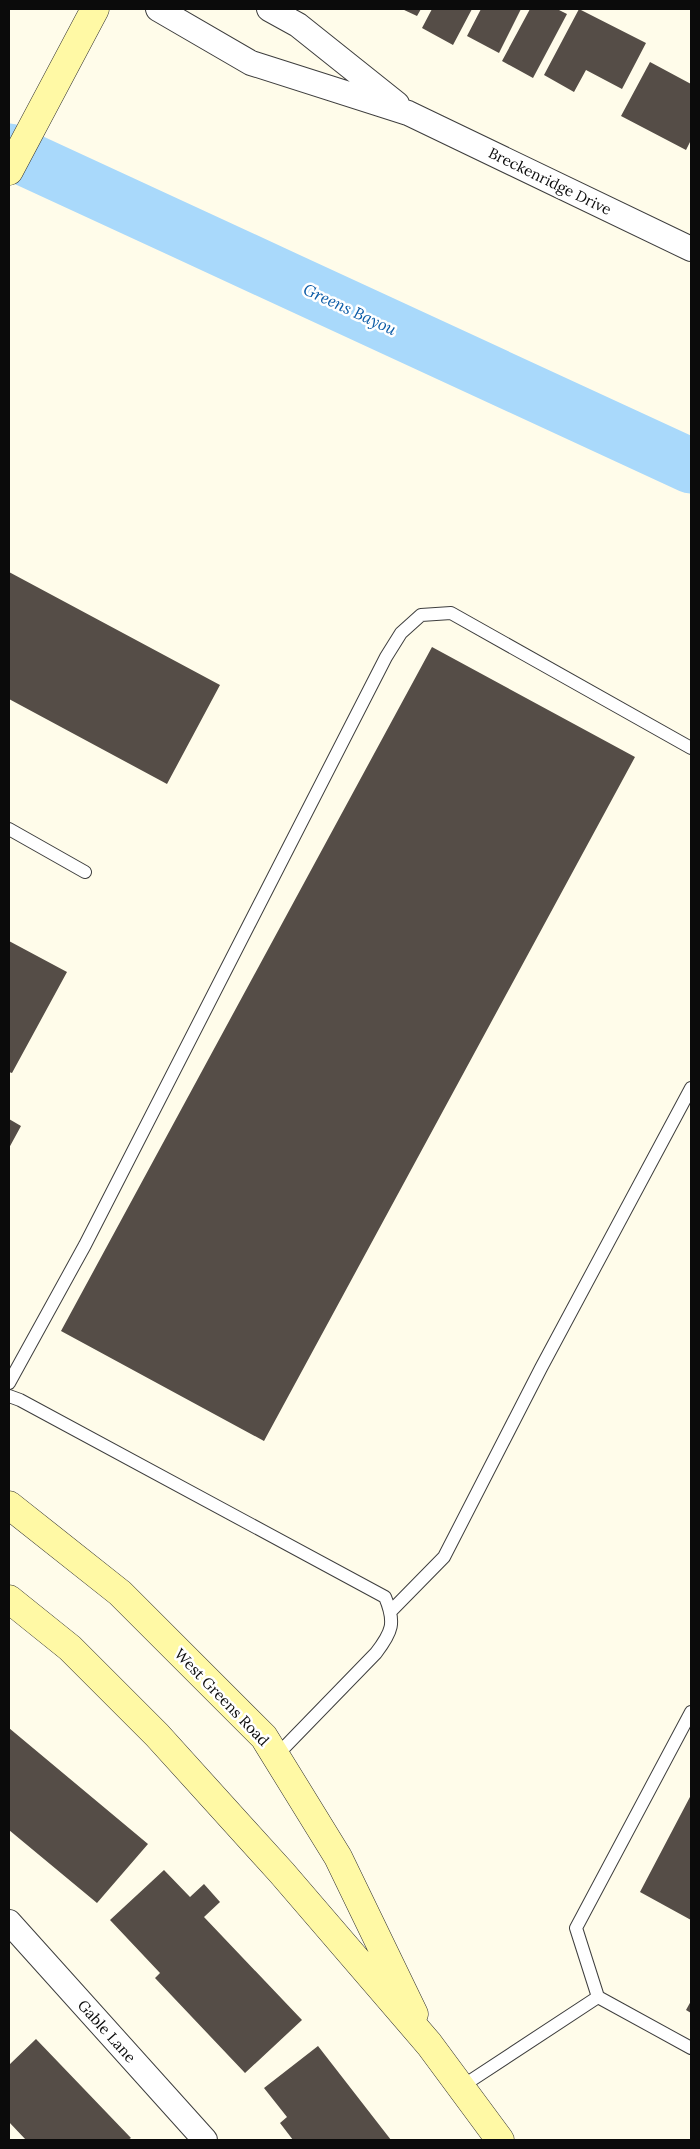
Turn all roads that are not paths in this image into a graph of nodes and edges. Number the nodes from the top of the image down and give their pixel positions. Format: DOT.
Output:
graph roads {
  1 [pos="95,9"];
  2 [pos="158,9"];
  3 [pos="269,9"];
  4 [pos="408,113"];
  5 [pos="9,171"];
  6 [pos="691,249"];
  7 [pos="691,748"];
  8 [pos="9,828"];
  9 [pos="85,872"];
  10 [pos="691,1088"];
  11 [pos="9,1383"];
  12 [pos="9,1396"];
  13 [pos="9,1505"];
  14 [pos="9,1599"];
  15 [pos="391,1611"];
  16 [pos="691,1712"];
  17 [pos="276,1756"];
  18 [pos="9,1922"];
  19 [pos="598,1998"];
  20 [pos="429,2044"];
  21 [pos="691,2048"];
  22 [pos="461,2087"];
  23 [pos="204,2140"];
  24 [pos="500,2140"];
  1 -- 5 [label="main road"];
  2 -- 4 [label="street, Breckenridge Drive"];
  3 -- 4 [label="street, Breckenridge Drive"];
  4 -- 6 [label="street, Breckenridge Drive"];
  7 -- 11 [label="lane"];
  8 -- 9 [label="lane"];
  10 -- 15 [label="lane"];
  12 -- 15 [label="lane"];
  13 -- 17 [label="main road, West Greens Road"];
  14 -- 20 [label="main road, West Greens Road"];
  15 -- 17 [label="lane"];
  16 -- 19 [label="lane"];
  17 -- 20 [label="main road, West Greens Road"];
  18 -- 23 [label="street, Gable Lane"];
  19 -- 21 [label="lane"];
  19 -- 22 [label="lane"];
  20 -- 22 [label="main road, West Greens Road"];
  22 -- 24 [label="main road, West Greens Road"];
}
